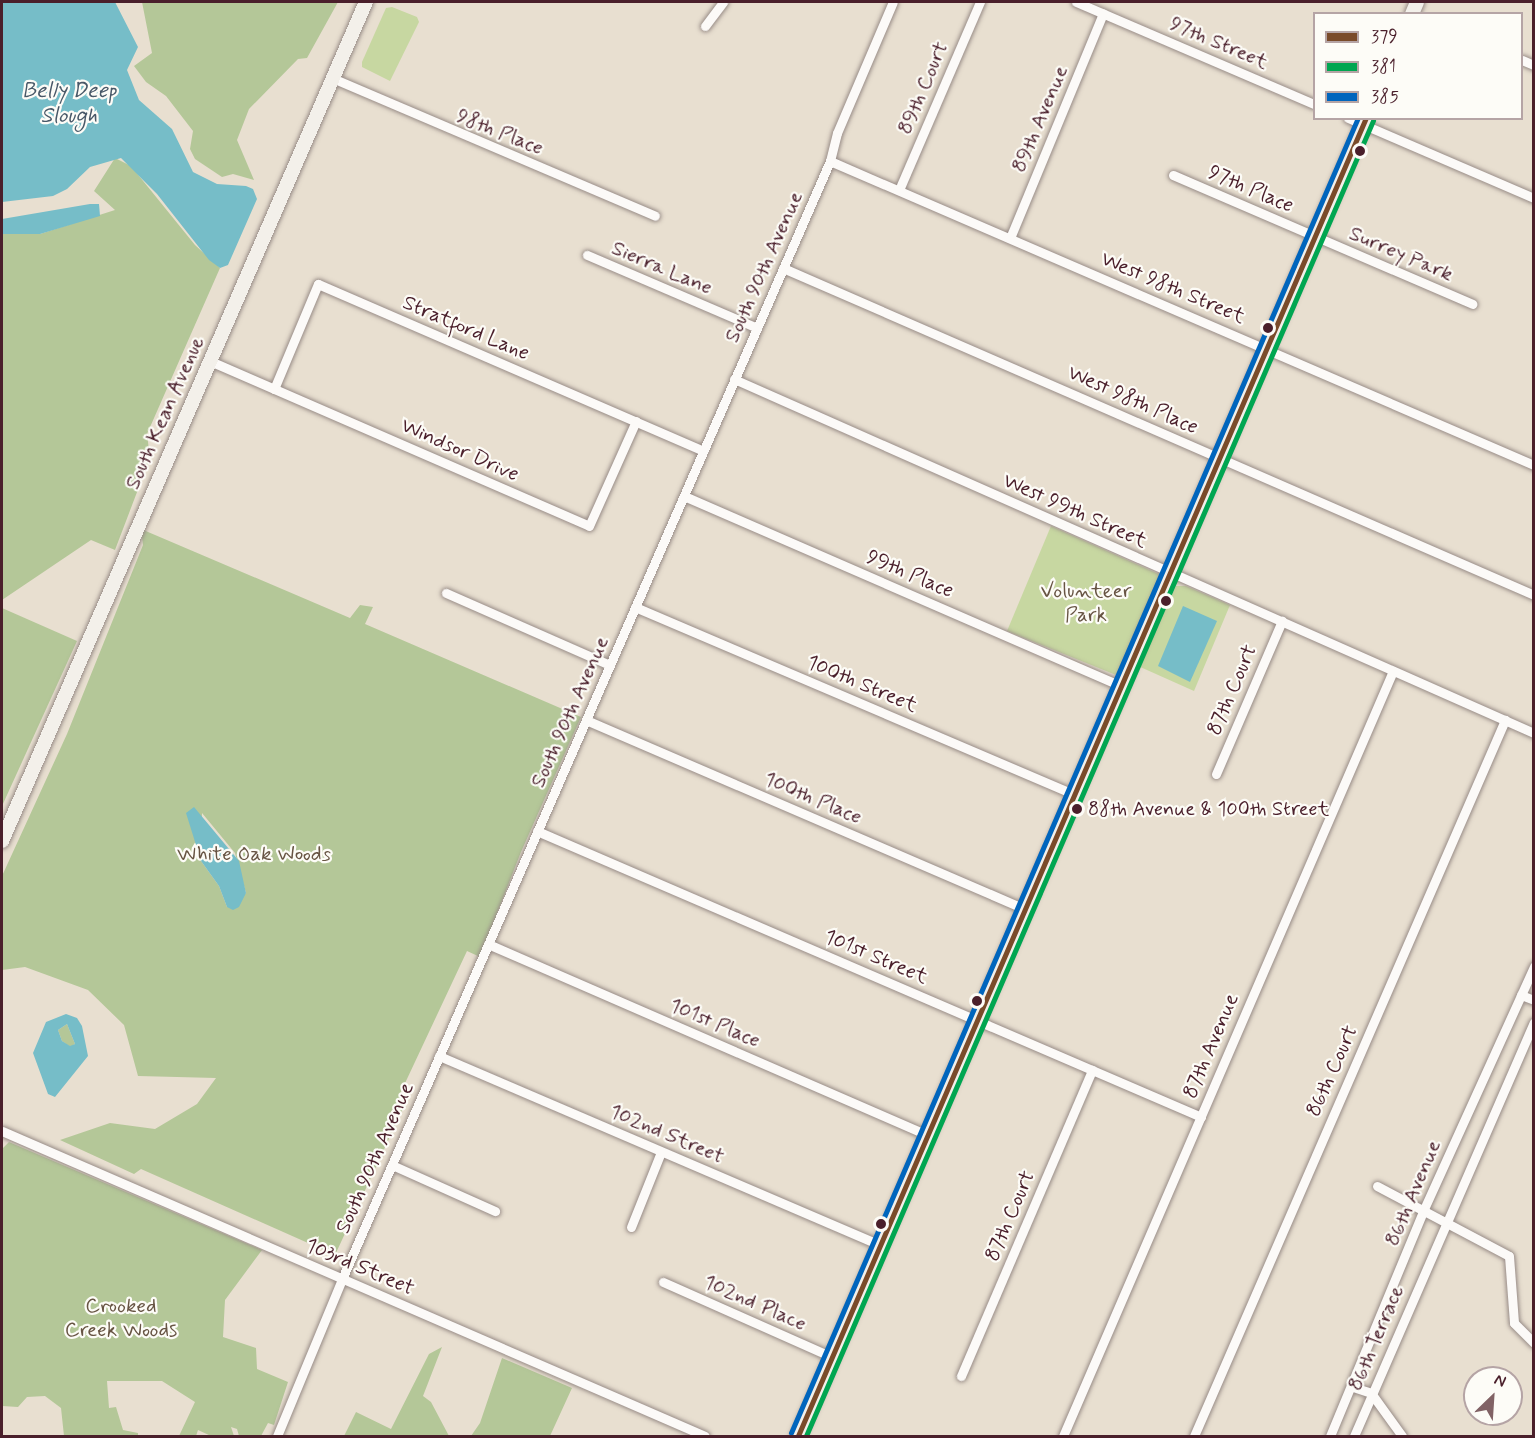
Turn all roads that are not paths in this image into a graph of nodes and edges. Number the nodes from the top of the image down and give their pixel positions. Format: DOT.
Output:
graph roads {
  1 [pos="366,2"];
  2 [pos="723,2"];
  3 [pos="893,2"];
  4 [pos="980,2"];
  5 [pos="1076,2"];
  6 [pos="1103,13"];
  7 [pos="705,26"];
  8 [pos="332,78"];
  9 [pos="1313,104"];
  10 [pos="1365,122"];
  11 [pos="830,161"];
  12 [pos="1173,176"];
  13 [pos="899,190"];
  14 [pos="1533,198"];
  15 [pos="655,216"];
  16 [pos="1316,236"];
  17 [pos="1010,238"];
  18 [pos="587,255"];
  19 [pos="783,268"];
  20 [pos="1473,304"];
  21 [pos="757,328"];
  22 [pos="1267,348"];
  23 [pos="210,361"];
  24 [pos="735,379"];
  25 [pos="274,390"];
  26 [pos="636,421"];
  27 [pos="703,451"];
  28 [pos="1220,458"];
  29 [pos="1533,465"];
  30 [pos="684,496"];
  31 [pos="1170,573"];
  32 [pos="446,593"];
  33 [pos="1533,595"];
  34 [pos="635,607"];
  35 [pos="1282,621"];
  36 [pos="610,665"];
  37 [pos="1393,671"];
  38 [pos="1122,686"];
  39 [pos="586,720"];
  40 [pos="1505,720"];
  41 [pos="1533,734"];
  42 [pos="1216,774"];
  43 [pos="1075,795"];
  44 [pos="537,831"];
  45 [pos="2,841"];
  46 [pos="1025,909"];
  47 [pos="488,944"];
  48 [pos="1533,966"];
  49 [pos="1521,995"];
  50 [pos="1533,1000"];
  51 [pos="978,1020"];
  52 [pos="1533,1023"];
  53 [pos="439,1056"];
  54 [pos="1092,1070"];
  55 [pos="1201,1117"];
  56 [pos="2,1131"];
  57 [pos="928,1135"];
  58 [pos="662,1152"];
  59 [pos="392,1165"];
  60 [pos="1377,1186"];
  61 [pos="1424,1209"];
  62 [pos="495,1211"];
  63 [pos="1445,1224"];
  64 [pos="632,1227"];
  65 [pos="881,1245"];
  66 [pos="342,1279"];
  67 [pos="663,1282"];
  68 [pos="1533,1343"];
  69 [pos="832,1357"];
  70 [pos="961,1376"];
  71 [pos="1353,1387"];
  72 [pos="1371,1393"];
  73 [pos="277,1437"];
  74 [pos="705,1437"];
  75 [pos="798,1437"];
  76 [pos="1063,1437"];
  77 [pos="1194,1437"];
  78 [pos="1330,1437"];
  79 [pos="1354,1437"];
  80 [pos="1402,1437"];
  1 -- 8 [label="street, South Kean Avenue"];
  2 -- 7 [label="street"];
  3 -- 11 [label="street, South 90th Avenue"];
  4 -- 13 [label="street, 89th Court"];
  5 -- 6 [label="street, 97th Street"];
  6 -- 9 [label="street, 97th Street"];
  6 -- 17 [label="street, 89th Avenue"];
  8 -- 15 [label="street, 98th Place"];
  8 -- 23 [label="street, South Kean Avenue"];
  10 -- 14 [label="street"];
  10 -- 16 [label="street"];
  11 -- 13 [label="street, West 98th Street"];
  11 -- 19 [label="street, South 90th Avenue"];
  12 -- 16 [label="street, 97th Place"];
  13 -- 17 [label="street, West 98th Street"];
  16 -- 20 [label="street, Surrey Park"];
  16 -- 22 [label="street"];
  17 -- 22 [label="street, West 98th Street"];
  18 -- 21 [label="street, Sierra Lane"];
  19 -- 21 [label="street, South 90th Avenue"];
  19 -- 28 [label="street, West 98th Place"];
  21 -- 24 [label="street, South 90th Avenue"];
  22 -- 28 [label="street"];
  22 -- 29 [label="street, West 98th Street"];
  23 -- 25 [label="street, Windsor Drive"];
  23 -- 45 [label="street, South Kean Avenue"];
  24 -- 27 [label="street, South 90th Avenue"];
  24 -- 31 [label="street, West 99th Street"];
  25 -- 26 [label="street, Windsor Drive"];
  25 -- 26 [label="street, Stratford Lane"];
  26 -- 27 [label="street, Stratford Lane"];
  27 -- 30 [label="street, South 90th Avenue"];
  28 -- 31 [label="street"];
  28 -- 33 [label="street, West 98th Place"];
  30 -- 34 [label="street, South 90th Avenue"];
  30 -- 38 [label="street, 99th Place"];
  31 -- 35 [label="street, West 99th Street"];
  31 -- 38 [label="street"];
  32 -- 36 [label="street"];
  34 -- 36 [label="street, South 90th Avenue"];
  34 -- 43 [label="street, 100th Street"];
  35 -- 37 [label="street, West 99th Street"];
  35 -- 42 [label="street, 87th Court"];
  36 -- 39 [label="street, South 90th Avenue"];
  37 -- 40 [label="street, West 99th Street"];
  37 -- 55 [label="street, 87th Avenue"];
  38 -- 43 [label="street"];
  39 -- 44 [label="street, South 90th Avenue"];
  39 -- 46 [label="street, 100th Place"];
  40 -- 41 [label="street, West 99th Street"];
  40 -- 77 [label="street, 86th Court"];
  43 -- 46 [label="street"];
  44 -- 47 [label="street, South 90th Avenue"];
  44 -- 51 [label="street, 101st Street"];
  46 -- 51 [label="street"];
  47 -- 53 [label="street, South 90th Avenue"];
  47 -- 57 [label="street, 101st Place"];
  48 -- 49 [label="street, 86th Avenue"];
  49 -- 50 [label="street"];
  49 -- 61 [label="street, 86th Avenue"];
  51 -- 54 [label="street, 101st Street"];
  51 -- 57 [label="street"];
  52 -- 63 [label="street, 86th Terrace"];
  53 -- 58 [label="street, 102nd Street"];
  53 -- 59 [label="street, South 90th Avenue"];
  54 -- 55 [label="street, 101st Street"];
  54 -- 70 [label="street, 87th Court"];
  55 -- 76 [label="street, 87th Avenue"];
  56 -- 66 [label="street, 103rd Street"];
  57 -- 65 [label="street"];
  58 -- 64 [label="street"];
  58 -- 65 [label="street, 102nd Street"];
  59 -- 62 [label="street"];
  59 -- 66 [label="street, South 90th Avenue"];
  60 -- 61 [label="street"];
  61 -- 63 [label="street"];
  61 -- 71 [label="street, 86th Avenue"];
  63 -- 68 [label="street"];
  63 -- 72 [label="street, 86th Terrace"];
  65 -- 69 [label="street"];
  66 -- 73 [label="street, South 90th Avenue"];
  66 -- 74 [label="street, 103rd Street"];
  67 -- 69 [label="street, 102nd Place"];
  69 -- 75 [label="street"];
  71 -- 72 [label="street"];
  71 -- 78 [label="street, 86th Avenue"];
  72 -- 79 [label="street, 86th Terrace"];
  72 -- 80 [label="street"];
}
